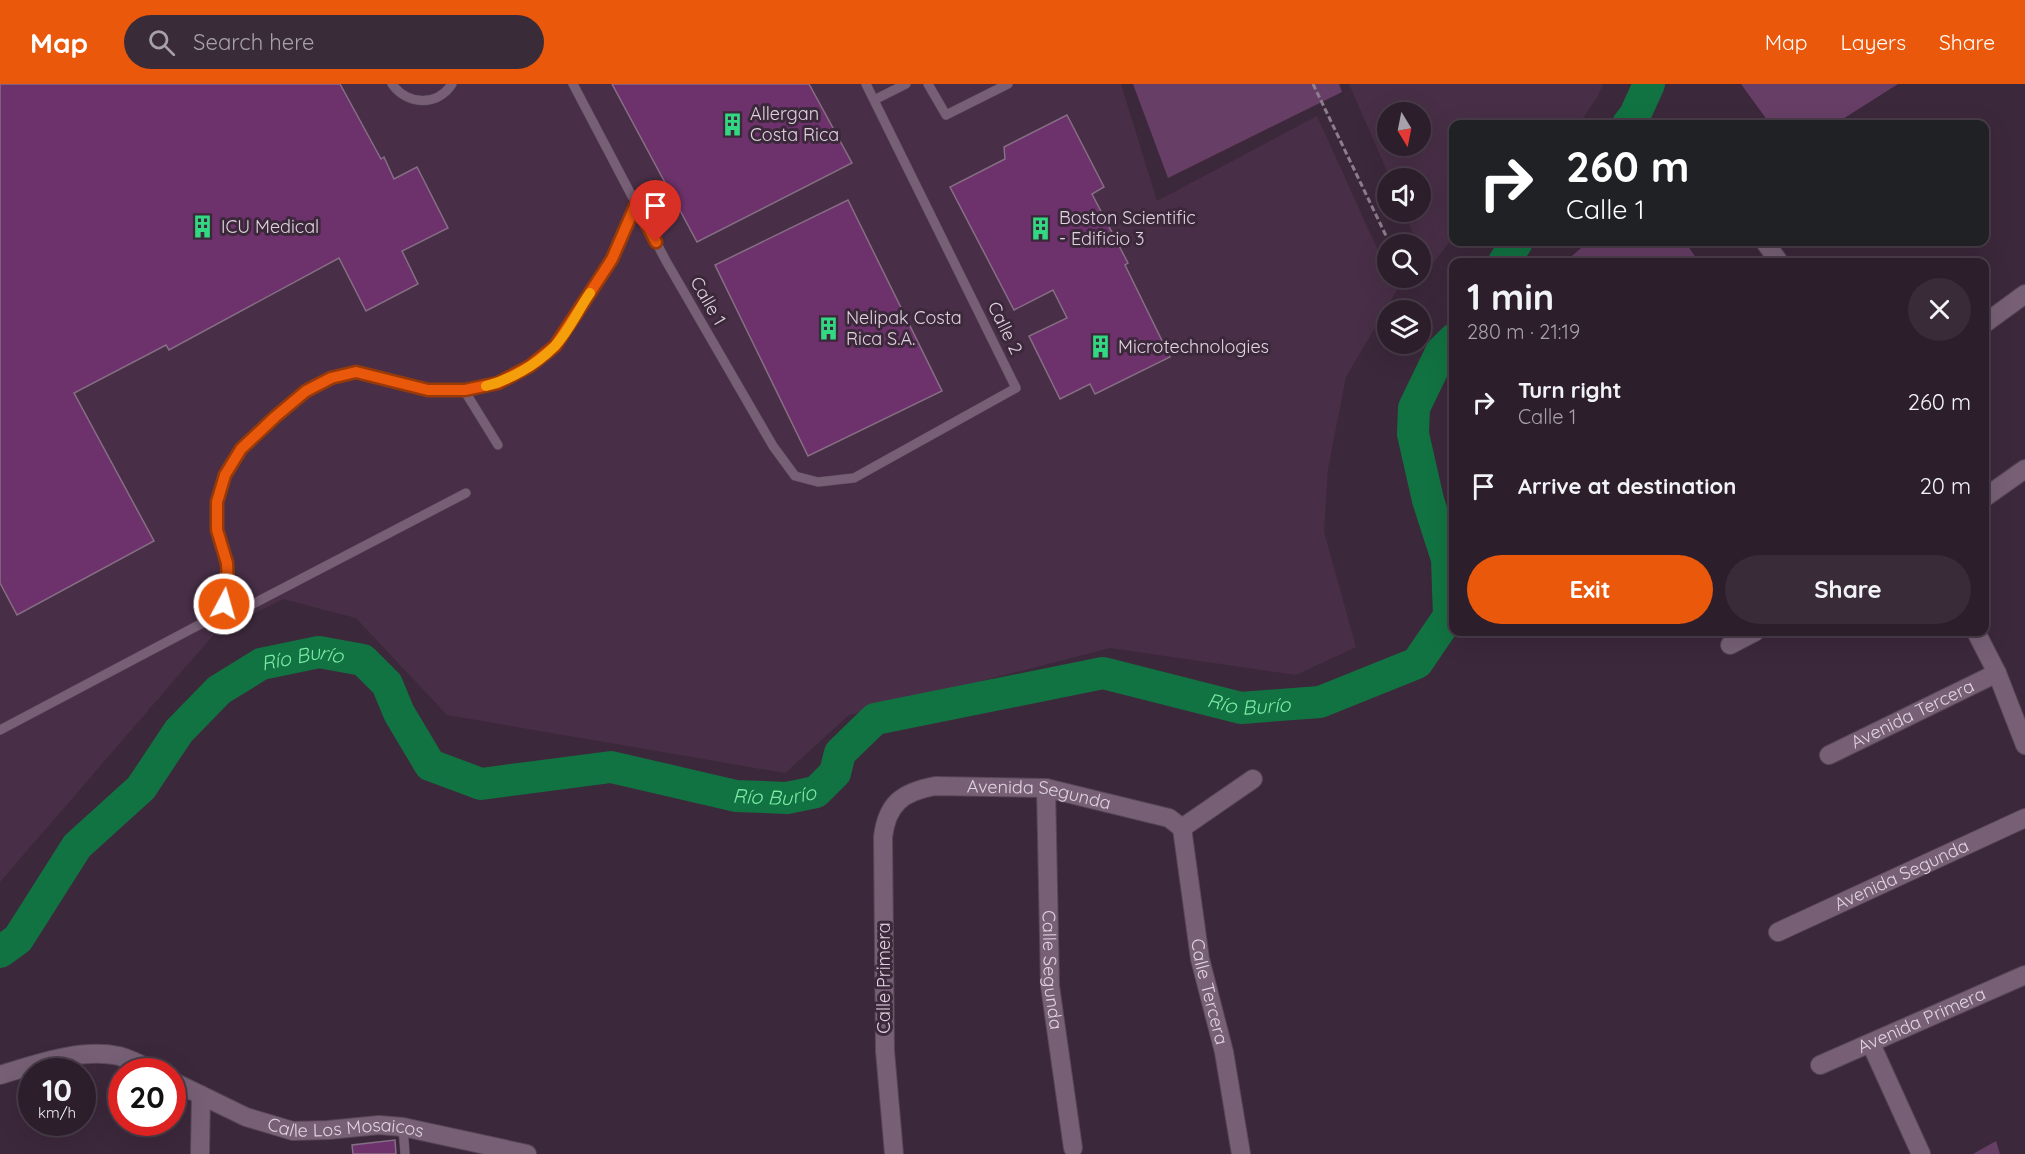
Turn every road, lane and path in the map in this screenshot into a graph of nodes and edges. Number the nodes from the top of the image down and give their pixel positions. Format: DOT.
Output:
graph roads {
  1 [pos="392,84"];
  2 [pos="452,84"];
  3 [pos="573,84"];
  4 [pos="866,84"];
  5 [pos="906,84"];
  6 [pos="928,84"];
  7 [pos="1008,84"];
  8 [pos="1313,84"];
  9 [pos="874,100"];
  10 [pos="636,204"];
  11 [pos="1385,234"];
  12 [pos="2025,294"];
  13 [pos="1989,320"];
  14 [pos="465,390"];
  15 [pos="498,445"];
  16 [pos="2025,469"];
  17 [pos="818,483"];
  18 [pos="466,493"];
  19 [pos="1989,494"];
  20 [pos="224,604"];
  21 [pos="1747,636"];
  22 [pos="1978,636"];
  23 [pos="1730,645"];
  24 [pos="1997,673"];
  25 [pos="0,730"];
  26 [pos="2025,745"];
  27 [pos="1829,754"];
  28 [pos="1253,779"];
  29 [pos="1046,788"];
  30 [pos="895,804"];
  31 [pos="2025,818"];
  32 [pos="1182,828"];
  33 [pos="1778,932"];
  34 [pos="2025,975"];
  35 [pos="1871,1044"];
  36 [pos="124,1058"];
  37 [pos="1820,1065"];
  38 [pos="0,1075"];
  39 [pos="186,1088"];
  40 [pos="201,1095"];
  41 [pos="404,1127"];
  42 [pos="1073,1148"];
  43 [pos="200,1154"];
  44 [pos="405,1154"];
  45 [pos="527,1154"];
  46 [pos="894,1154"];
  47 [pos="1241,1154"];
  48 [pos="1921,1154"];
  1 -- 2 [label="lane"];
  3 -- 10 [label="lane, Calle 1"];
  4 -- 9 [label="lane, Calle 2"];
  5 -- 9 [label="lane"];
  6 -- 7 [label="lane"];
  8 -- 11 [label="path"];
  9 -- 17 [label="lane, Calle 2"];
  10 -- 14 [label="lane"];
  10 -- 17 [label="lane, Calle 1"];
  12 -- 13 [label="street"];
  14 -- 15 [label="lane"];
  14 -- 20 [label="lane"];
  16 -- 19 [label="street"];
  18 -- 20 [label="lane"];
  20 -- 25 [label="lane"];
  21 -- 23 [label="street"];
  22 -- 24 [label="street"];
  24 -- 26 [label="street"];
  24 -- 27 [label="street, Avenida Tercera"];
  28 -- 32 [label="street"];
  29 -- 30 [label="street, Avenida Segunda"];
  29 -- 32 [label="street, Avenida Segunda"];
  29 -- 42 [label="street, Calle Segunda"];
  30 -- 46 [label="street, Calle Primera"];
  31 -- 33 [label="street, Avenida Segunda"];
  32 -- 47 [label="street, Calle Tercera"];
  34 -- 35 [label="street, Avenida Primera"];
  35 -- 37 [label="street, Avenida Primera"];
  35 -- 48 [label="street"];
  36 -- 38 [label="street"];
  39 -- 40 [label="street, Calle Los Mosaicos"];
  40 -- 41 [label="street, Calle Los Mosaicos"];
  40 -- 43 [label="street"];
  41 -- 44 [label="lane"];
  41 -- 45 [label="street, Calle Los Mosaicos"];
}
